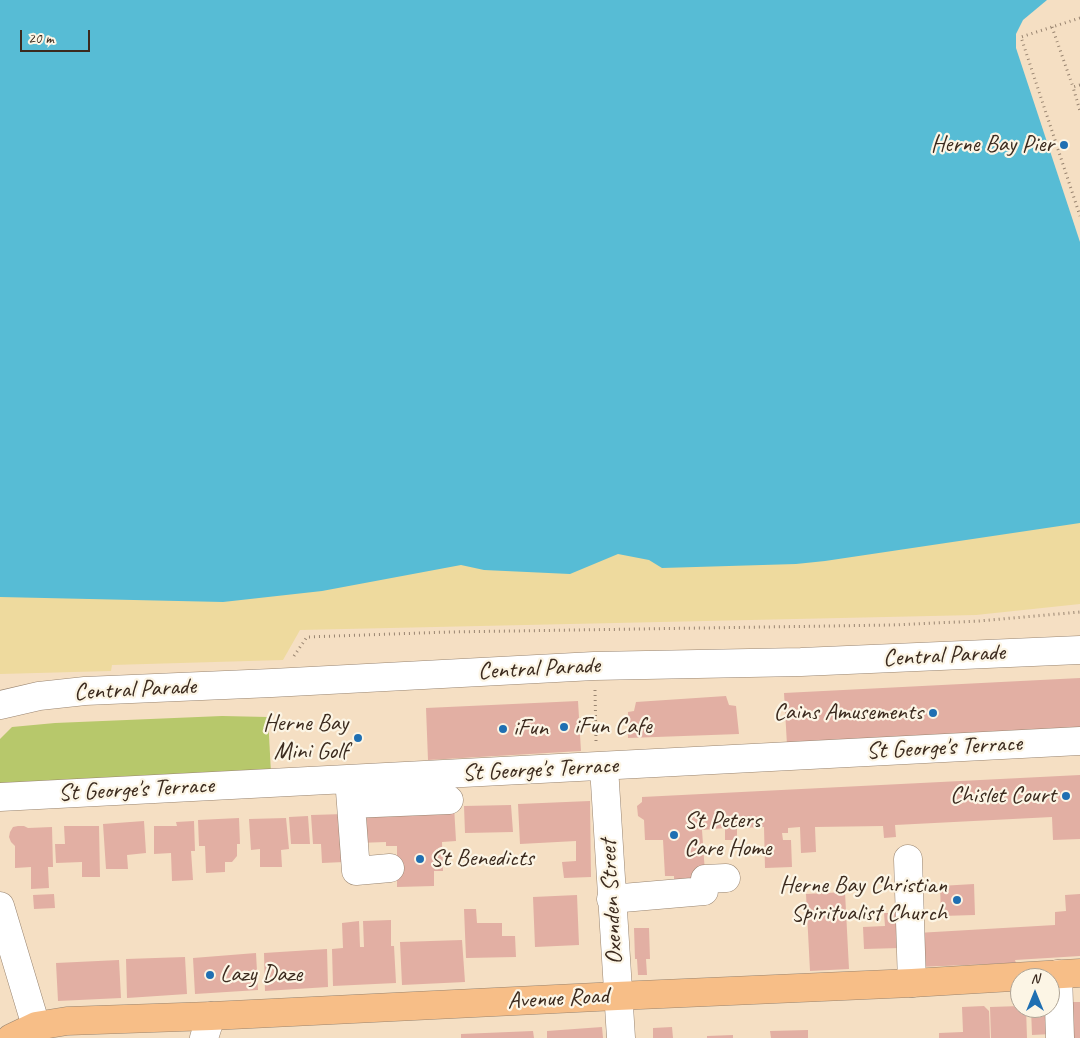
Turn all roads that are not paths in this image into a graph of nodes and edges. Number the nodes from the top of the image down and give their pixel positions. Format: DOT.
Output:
graph roads {
  1 [pos="1080,650"];
  2 [pos="0,705"];
  3 [pos="1080,741"];
  4 [pos="600,767"];
  5 [pos="350,792"];
  6 [pos="0,798"];
  7 [pos="449,800"];
  8 [pos="908,859"];
  9 [pos="390,868"];
  10 [pos="726,878"];
  11 [pos="611,899"];
  12 [pos="0,906"];
  13 [pos="1069,973"];
  14 [pos="912,983"];
  15 [pos="617,996"];
  16 [pos="36,1026"];
  17 [pos="207,1027"];
  18 [pos="11,1038"];
  19 [pos="621,1038"];
  20 [pos="1060,1038"];
  1 -- 2 [label="street, Central Parade"];
  3 -- 4 [label="street, St George's Terrace"];
  4 -- 5 [label="street, St George's Terrace"];
  4 -- 11 [label="street, Oxenden Street"];
  5 -- 6 [label="street, St George's Terrace"];
  5 -- 7 [label="street"];
  5 -- 9 [label="street"];
  8 -- 14 [label="street"];
  10 -- 11 [label="street"];
  11 -- 15 [label="street, Oxenden Street"];
  12 -- 16 [label="street"];
  13 -- 14 [label="main road, Avenue Road"];
  13 -- 20 [label="street"];
  14 -- 15 [label="main road, Avenue Road"];
  15 -- 17 [label="main road, Avenue Road"];
  15 -- 19 [label="street, Oxenden Street"];
  16 -- 17 [label="main road, Avenue Road"];
  16 -- 18 [label="main road, Avenue Road"];
}
